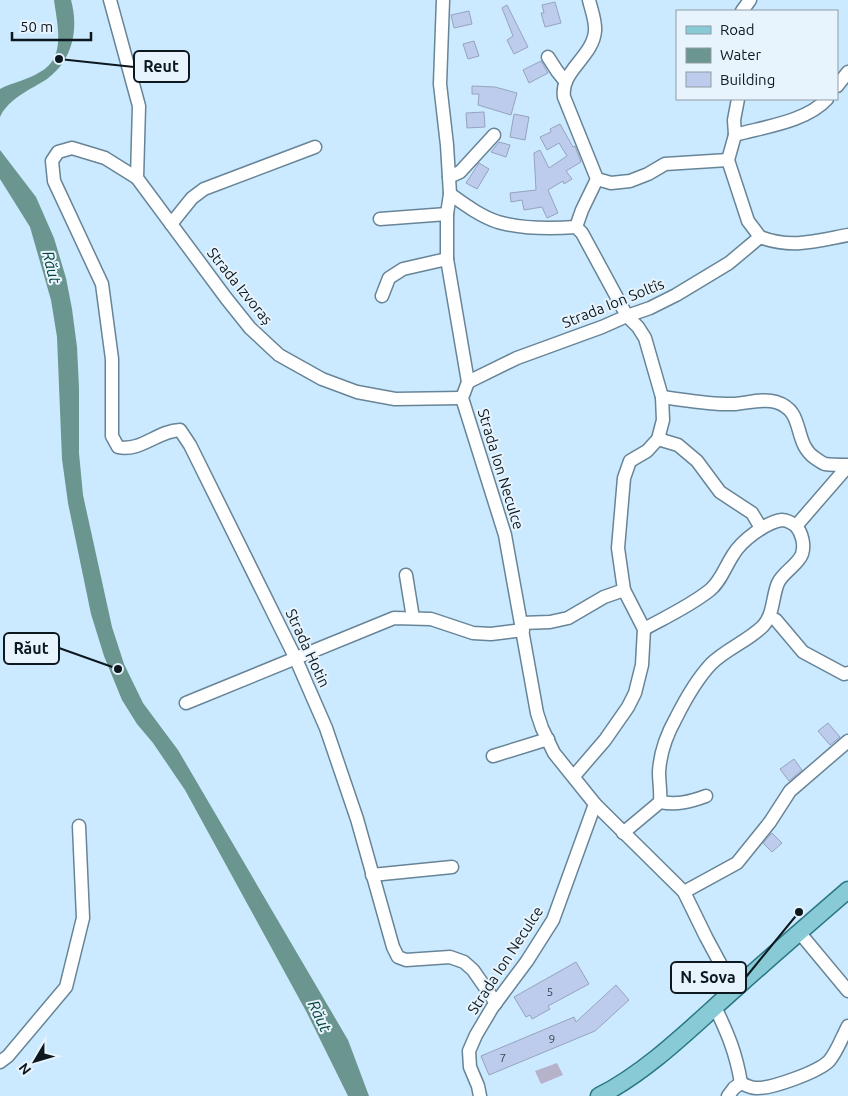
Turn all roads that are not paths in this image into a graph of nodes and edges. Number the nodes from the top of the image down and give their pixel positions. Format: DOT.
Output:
graph roads {
  1 [pos="110,0"];
  2 [pos="442,0"];
  3 [pos="589,0"];
  4 [pos="548,57"];
  5 [pos="848,72"];
  6 [pos="565,81"];
  7 [pos="838,85"];
  8 [pos="738,100"];
  9 [pos="826,100"];
  10 [pos="494,135"];
  11 [pos="734,135"];
  12 [pos="315,147"];
  13 [pos="728,160"];
  14 [pos="449,177"];
  15 [pos="137,178"];
  16 [pos="597,179"];
  17 [pos="450,194"];
  18 [pos="446,214"];
  19 [pos="380,219"];
  20 [pos="171,224"];
  21 [pos="576,227"];
  22 [pos="848,235"];
  23 [pos="760,237"];
  24 [pos="446,259"];
  25 [pos="382,296"];
  26 [pos="627,316"];
  27 [pos="468,382"];
  28 [pos="662,397"];
  29 [pos="462,398"];
  30 [pos="658,439"];
  31 [pos="848,466"];
  32 [pos="796,526"];
  33 [pos="761,528"];
  34 [pos="406,575"];
  35 [pos="624,590"];
  36 [pos="770,617"];
  37 [pos="413,618"];
  38 [pos="522,627"];
  39 [pos="644,630"];
  40 [pos="295,657"];
  41 [pos="848,673"];
  42 [pos="186,703"];
  43 [pos="548,739"];
  44 [pos="848,741"];
  45 [pos="493,756"];
  46 [pos="574,776"];
  47 [pos="706,796"];
  48 [pos="660,802"];
  49 [pos="595,804"];
  50 [pos="79,826"];
  51 [pos="623,833"];
  52 [pos="452,867"];
  53 [pos="372,874"];
  54 [pos="848,890"];
  55 [pos="684,892"];
  56 [pos="799,932"];
  57 [pos="734,989"];
  58 [pos="848,991"];
  59 [pos="496,1003"];
  60 [pos="715,1007"];
  61 [pos="848,1026"];
  62 [pos="0,1062"];
  63 [pos="741,1083"];
  64 [pos="784,1090"];
  65 [pos="480,1096"];
  66 [pos="599,1096"];
  67 [pos="728,1096"];
  1 -- 15 [label="street"];
  2 -- 14 [label="street"];
  3 -- 6 [label="street"];
  4 -- 6 [label="street"];
  5 -- 7 [label="street"];
  6 -- 16 [label="street"];
  8 -- 11 [label="street"];
  9 -- 11 [label="street"];
  10 -- 14 [label="street"];
  11 -- 13 [label="street"];
  12 -- 20 [label="street"];
  13 -- 16 [label="street"];
  13 -- 23 [label="street"];
  14 -- 17 [label="street"];
  15 -- 20 [label="street, Strada Izvoraș"];
  15 -- 40 [label="street, Strada Hotin"];
  16 -- 21 [label="street"];
  17 -- 18 [label="street"];
  17 -- 21 [label="street"];
  18 -- 19 [label="street"];
  18 -- 24 [label="street"];
  20 -- 29 [label="street, Strada Izvoraș"];
  21 -- 26 [label="street"];
  22 -- 23 [label="street"];
  23 -- 26 [label="street, Strada Ion Soltîs"];
  24 -- 25 [label="street"];
  24 -- 27 [label="street"];
  26 -- 27 [label="street, Strada Ion Soltîs"];
  26 -- 28 [label="street"];
  27 -- 29 [label="street, Strada Ion Neculce"];
  28 -- 30 [label="street"];
  28 -- 31 [label="street"];
  29 -- 38 [label="street, Strada Ion Neculce"];
  30 -- 33 [label="street"];
  30 -- 35 [label="street"];
  31 -- 32 [label="street"];
  32 -- 33 [label="street"];
  32 -- 36 [label="street"];
  33 -- 39 [label="street"];
  34 -- 37 [label="street"];
  35 -- 38 [label="street"];
  35 -- 39 [label="street"];
  36 -- 41 [label="street"];
  36 -- 48 [label="street"];
  37 -- 38 [label="street"];
  37 -- 40 [label="street"];
  38 -- 43 [label="street, Strada Ion Neculce"];
  39 -- 46 [label="street"];
  40 -- 42 [label="street"];
  40 -- 53 [label="street, Strada Hotin"];
  43 -- 45 [label="street"];
  43 -- 46 [label="street, Strada Ion Neculce"];
  44 -- 55 [label="street"];
  46 -- 49 [label="street, Strada Ion Neculce"];
  47 -- 48 [label="street"];
  48 -- 51 [label="street"];
  49 -- 51 [label="street"];
  49 -- 59 [label="street, Strada Ion Neculce"];
  50 -- 62 [label="street"];
  51 -- 55 [label="street"];
  52 -- 53 [label="street"];
  53 -- 59 [label="street, Strada Hotin"];
  54 -- 56 [label="main road"];
  55 -- 57 [label="street"];
  56 -- 57 [label="main road"];
  56 -- 58 [label="street"];
  57 -- 60 [label="main road"];
  59 -- 65 [label="street, Strada Ion Neculce"];
  60 -- 63 [label="street"];
  60 -- 66 [label="main road"];
  61 -- 64 [label="street"];
  63 -- 64 [label="street"];
  63 -- 67 [label="street"];
}
